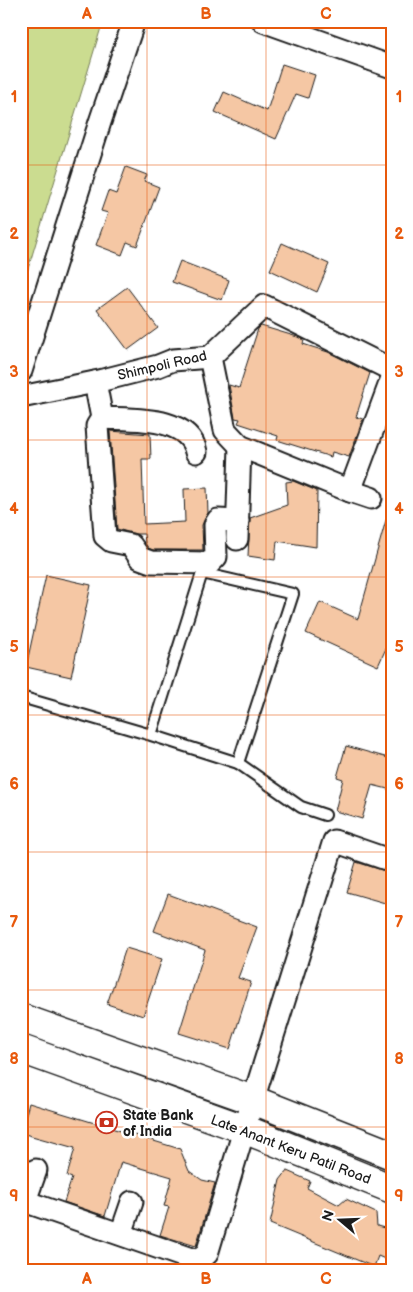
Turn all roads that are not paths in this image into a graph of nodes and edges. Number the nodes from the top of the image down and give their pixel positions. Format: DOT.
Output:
graph roads {
  1 [pos="134,21"];
  2 [pos="263,21"];
  3 [pos="392,67"];
  4 [pos="210,357"];
  5 [pos="392,370"];
  6 [pos="21,371"];
  7 [pos="392,378"];
  8 [pos="94,382"];
  9 [pos="21,397"];
  10 [pos="102,418"];
  11 [pos="240,446"];
  12 [pos="196,452"];
  13 [pos="350,491"];
  14 [pos="371,498"];
  15 [pos="21,697"];
  16 [pos="151,735"];
  17 [pos="238,763"];
  18 [pos="325,815"];
  19 [pos="392,861"];
  20 [pos="21,1018"];
  21 [pos="21,1049"];
  22 [pos="253,1100"];
  23 [pos="244,1129"];
  24 [pos="392,1155"];
  25 [pos="36,1170"];
  26 [pos="392,1189"];
  27 [pos="23,1200"];
  28 [pos="132,1202"];
  29 [pos="121,1234"];
  1 -- 6 [label="street"];
  2 -- 3 [label="street"];
  4 -- 5 [label="street, Shimpoli Road"];
  4 -- 8 [label="street, Shimpoli Road"];
  4 -- 11 [label="street"];
  7 -- 13 [label="street"];
  8 -- 9 [label="street, Shimpoli Road"];
  8 -- 10 [label="street"];
  10 -- 11 [label="street"];
  10 -- 12 [label="street"];
  11 -- 13 [label="street"];
  13 -- 14 [label="street"];
  15 -- 16 [label="lane"];
  16 -- 17 [label="lane"];
  16 -- 17 [label="lane"];
  17 -- 18 [label="lane"];
  19 -- 22 [label="street"];
  20 -- 22 [label="street"];
  21 -- 23 [label="street, Late Anant Keru Patil Road"];
  22 -- 23 [label="street"];
  22 -- 24 [label="street"];
  23 -- 26 [label="street, Late Anant Keru Patil Road"];
  23 -- 29 [label="street"];
  25 -- 27 [label="street"];
  27 -- 29 [label="street"];
  28 -- 29 [label="street"];
}
